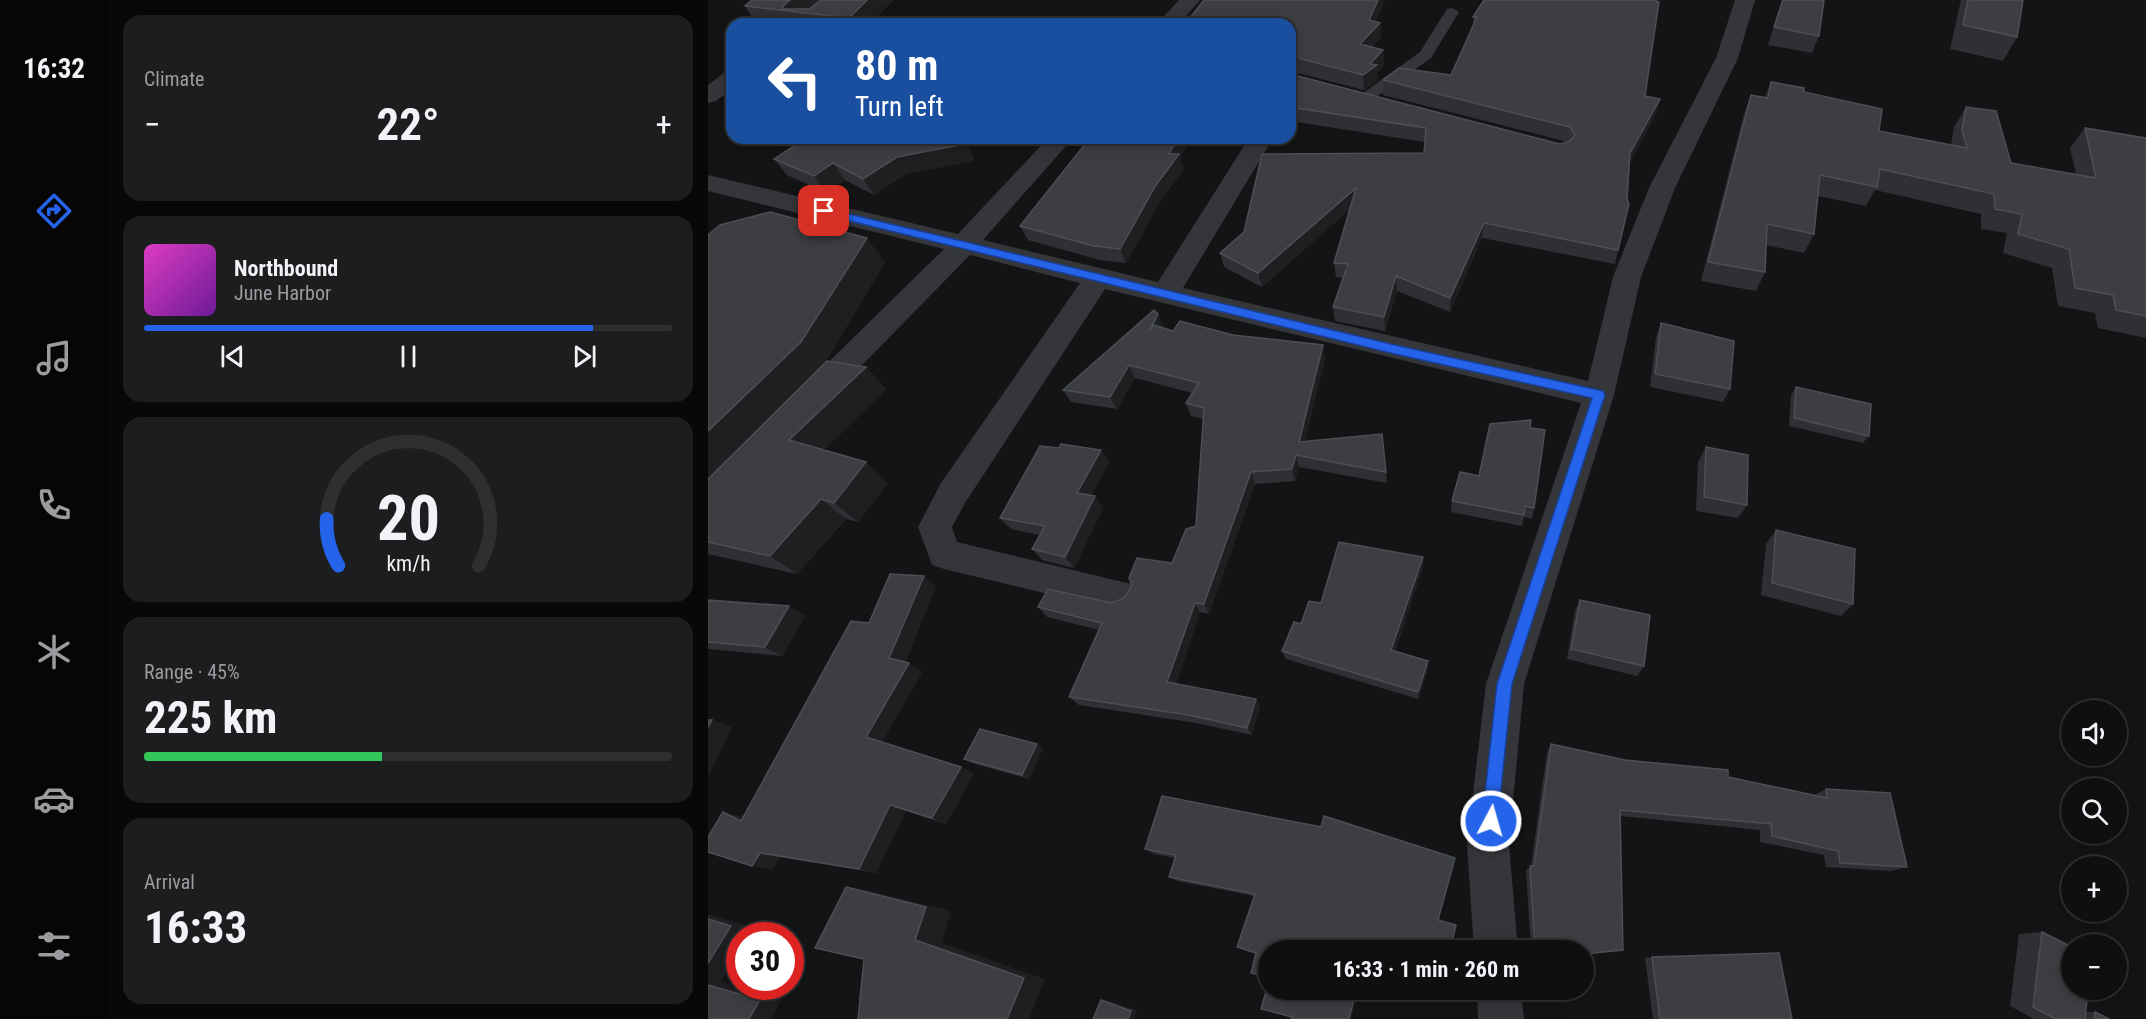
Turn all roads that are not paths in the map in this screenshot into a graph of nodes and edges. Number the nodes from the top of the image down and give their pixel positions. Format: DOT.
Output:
graph roads {
  1 [pos="1190,0"];
  2 [pos="1745,0"];
  3 [pos="1452,12"];
  4 [pos="1173,18"];
  5 [pos="726,82"];
  6 [pos="1357,95"];
  7 [pos="708,96"];
  8 [pos="1396,107"];
  9 [pos="1056,144"];
  10 [pos="1257,144"];
  11 [pos="708,183"];
  12 [pos="778,200"];
  13 [pos="752,223"];
  14 [pos="964,245"];
  15 [pos="1098,278"];
  16 [pos="1165,294"];
  17 [pos="1599,395"];
  18 [pos="796,413"];
  19 [pos="1119,595"];
  20 [pos="1495,940"];
  21 [pos="1499,1000"];
  22 [pos="1501,1019"];
  1 -- 4 [label="street"];
  2 -- 17 [label="street"];
  3 -- 6 [label="lane"];
  5 -- 7 [label="street"];
  6 -- 8 [label="street"];
  9 -- 14 [label="street"];
  10 -- 16 [label="street"];
  11 -- 12 [label="street"];
  12 -- 13 [label="street"];
  12 -- 14 [label="street"];
  14 -- 15 [label="street"];
  14 -- 18 [label="street"];
  15 -- 16 [label="street"];
  15 -- 19 [label="street"];
  16 -- 17 [label="street"];
  17 -- 20 [label="street"];
  21 -- 22 [label="street"];
}
